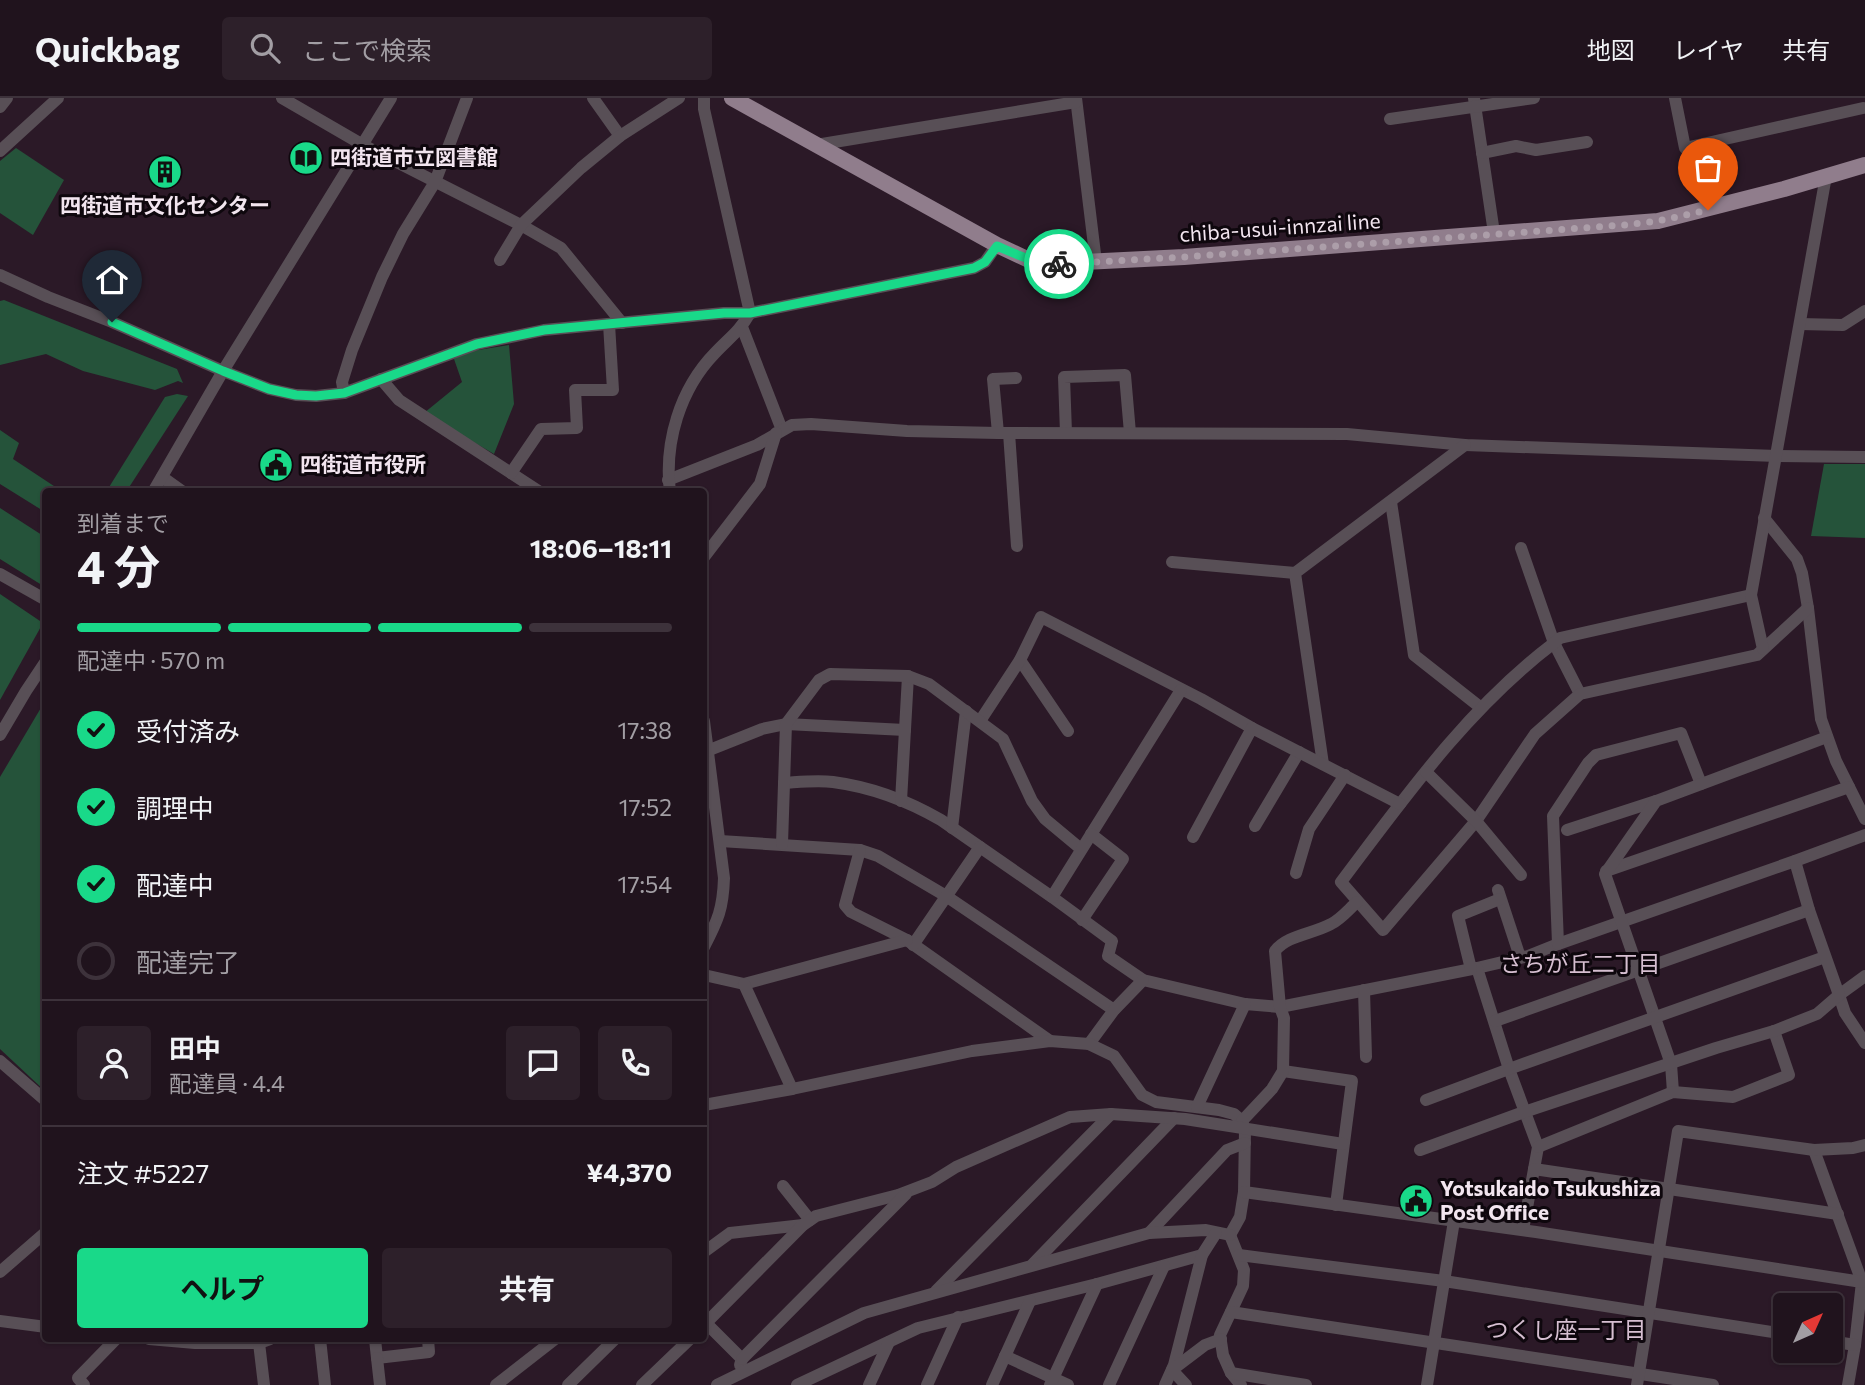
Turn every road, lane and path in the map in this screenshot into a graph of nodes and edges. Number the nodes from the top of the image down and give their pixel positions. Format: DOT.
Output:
graph roads {
  1 [pos="7,98"];
  2 [pos="58,98"];
  3 [pos="282,98"];
  4 [pos="391,98"];
  5 [pos="467,98"];
  6 [pos="593,98"];
  7 [pos="679,98"];
  8 [pos="704,98"];
  9 [pos="732,98"];
  10 [pos="1534,98"];
  11 [pos="1675,98"];
  12 [pos="1854,98"];
  13 [pos="1076,100"];
  14 [pos="1474,102"];
  15 [pos="0,107"];
  16 [pos="1864,109"];
  17 [pos="1390,119"];
  18 [pos="620,136"];
  19 [pos="1587,142"];
  20 [pos="363,145"];
  21 [pos="816,145"];
  22 [pos="0,151"];
  23 [pos="1482,153"];
  24 [pos="1865,165"];
  25 [pos="1826,176"];
  26 [pos="435,182"];
  27 [pos="521,225"];
  28 [pos="1494,233"];
  29 [pos="997,246"];
  30 [pos="500,260"];
  31 [pos="1096,262"];
  32 [pos="0,275"];
  33 [pos="1865,311"];
  34 [pos="750,313"];
  35 [pos="615,323"];
  36 [pos="1800,324"];
  37 [pos="742,327"];
  38 [pos="223,371"];
  39 [pos="1017,378"];
  40 [pos="381,379"];
  41 [pos="344,393"];
  42 [pos="779,431"];
  43 [pos="1004,433"];
  44 [pos="1066,433"];
  45 [pos="1130,433"];
  46 [pos="1465,445"];
  47 [pos="1777,456"];
  48 [pos="1865,457"];
  49 [pos="512,473"];
  50 [pos="162,477"];
  51 [pos="669,486"];
  52 [pos="155,488"];
  53 [pos="177,488"];
  54 [pos="534,488"];
  55 [pos="1391,502"];
  56 [pos="1764,518"];
  57 [pos="1017,546"];
  58 [pos="1521,548"];
  59 [pos="707,553"];
  60 [pos="1172,562"];
  61 [pos="1295,573"];
  62 [pos="0,574"];
  63 [pos="1751,595"];
  64 [pos="42,598"];
  65 [pos="1808,608"];
  66 [pos="1554,643"];
  67 [pos="1763,649"];
  68 [pos="1020,660"];
  69 [pos="42,667"];
  70 [pos="908,676"];
  71 [pos="1181,690"];
  72 [pos="1580,694"];
  73 [pos="1480,708"];
  74 [pos="966,711"];
  75 [pos="981,721"];
  76 [pos="786,724"];
  77 [pos="1252,728"];
  78 [pos="905,730"];
  79 [pos="1068,731"];
  80 [pos="0,735"];
  81 [pos="1827,737"];
  82 [pos="707,751"];
  83 [pos="1299,752"];
  84 [pos="1323,764"];
  85 [pos="1426,772"];
  86 [pos="1345,775"];
  87 [pos="784,783"];
  88 [pos="1701,784"];
  89 [pos="1849,787"];
  90 [pos="901,801"];
  91 [pos="1656,801"];
  92 [pos="1400,804"];
  93 [pos="1865,819"];
  94 [pos="1476,821"];
  95 [pos="1255,826"];
  96 [pos="952,828"];
  97 [pos="1567,830"];
  98 [pos="1091,834"];
  99 [pos="1865,835"];
  100 [pos="1193,837"];
  101 [pos="720,841"];
  102 [pos="782,845"];
  103 [pos="980,847"];
  104 [pos="1081,849"];
  105 [pos="860,850"];
  106 [pos="1795,862"];
  107 [pos="1606,871"];
  108 [pos="1296,873"];
  109 [pos="1521,874"];
  110 [pos="946,896"];
  111 [pos="1052,897"];
  112 [pos="1357,902"];
  113 [pos="1809,909"];
  114 [pos="1082,919"];
  115 [pos="1622,921"];
  116 [pos="707,941"];
  117 [pos="910,943"];
  118 [pos="1558,944"];
  119 [pos="1520,957"];
  120 [pos="1825,957"];
  121 [pos="1474,968"];
  122 [pos="1638,970"];
  123 [pos="707,976"];
  124 [pos="1865,976"];
  125 [pos="1143,980"];
  126 [pos="744,984"];
  127 [pos="1364,990"];
  128 [pos="1839,995"];
  129 [pos="1245,1004"];
  130 [pos="1280,1007"];
  131 [pos="1114,1010"];
  132 [pos="1654,1018"];
  133 [pos="1495,1021"];
  134 [pos="1774,1031"];
  135 [pos="1049,1041"];
  136 [pos="1865,1043"];
  137 [pos="1089,1044"];
  138 [pos="1366,1058"];
  139 [pos="0,1061"];
  140 [pos="1671,1064"];
  141 [pos="1509,1069"];
  142 [pos="1283,1071"];
  143 [pos="792,1089"];
  144 [pos="1673,1092"];
  145 [pos="42,1098"];
  146 [pos="1426,1100"];
  147 [pos="707,1104"];
  148 [pos="1196,1107"];
  149 [pos="1524,1112"];
  150 [pos="1111,1114"];
  151 [pos="1174,1118"];
  152 [pos="1244,1131"];
  153 [pos="1343,1144"];
  154 [pos="1865,1144"];
  155 [pos="1538,1147"];
  156 [pos="1420,1150"];
  157 [pos="1814,1150"];
  158 [pos="1534,1169"];
  159 [pos="783,1186"];
  160 [pos="1669,1189"];
  161 [pos="909,1191"];
  162 [pos="1244,1192"];
  163 [pos="1336,1205"];
  164 [pos="1838,1214"];
  165 [pos="1454,1221"];
  166 [pos="806,1222"];
  167 [pos="1523,1230"];
  168 [pos="1149,1233"];
  169 [pos="1216,1233"];
  170 [pos="42,1235"];
  171 [pos="1230,1235"];
  172 [pos="707,1250"];
  173 [pos="1659,1252"];
  174 [pos="1202,1255"];
  175 [pos="1239,1255"];
  176 [pos="1032,1265"];
  177 [pos="1164,1266"];
  178 [pos="0,1272"];
  179 [pos="1444,1281"];
  180 [pos="1862,1282"];
  181 [pos="1097,1284"];
  182 [pos="935,1292"];
  183 [pos="1030,1301"];
  184 [pos="1231,1312"];
  185 [pos="1649,1312"];
  186 [pos="958,1317"];
  187 [pos="707,1320"];
  188 [pos="0,1321"];
  189 [pos="42,1326"];
  190 [pos="707,1326"];
  191 [pos="1773,1332"];
  192 [pos="1221,1339"];
  193 [pos="113,1342"];
  194 [pos="184,1342"];
  195 [pos="230,1342"];
  196 [pos="265,1342"];
  197 [pos="320,1342"];
  198 [pos="375,1342"];
  199 [pos="428,1342"];
  200 [pos="551,1342"];
  201 [pos="612,1342"];
  202 [pos="687,1342"];
  203 [pos="889,1342"];
  204 [pos="1434,1343"];
  205 [pos="1843,1343"];
  206 [pos="1855,1345"];
  207 [pos="1005,1356"];
  208 [pos="377,1359"];
  209 [pos="741,1359"];
  210 [pos="1172,1370"];
  211 [pos="1231,1373"];
  212 [pos="738,1375"];
  213 [pos="1638,1379"];
  214 [pos="1052,1381"];
  215 [pos="84,1385"];
  216 [pos="264,1385"];
  217 [pos="325,1385"];
  218 [pos="380,1385"];
  219 [pos="496,1385"];
  220 [pos="568,1385"];
  221 [pos="642,1385"];
  222 [pos="717,1385"];
  223 [pos="797,1385"];
  224 [pos="869,1385"];
  225 [pos="927,1385"];
  226 [pos="992,1385"];
  227 [pos="1068,1385"];
  228 [pos="1109,1385"];
  229 [pos="1165,1385"];
  230 [pos="1186,1385"];
  231 [pos="1241,1385"];
  232 [pos="1306,1385"];
  233 [pos="1427,1385"];
  234 [pos="1713,1385"];
  235 [pos="1848,1385"];
  1 -- 15 [label="street"];
  2 -- 22 [label="street"];
  3 -- 20 [label="street"];
  4 -- 20 [label="street"];
  5 -- 26 [label="street"];
  6 -- 18 [label="street"];
  7 -- 18 [label="street"];
  8 -- 34 [label="street"];
  9 -- 21 [label="main road, chiba-usui-innzai line"];
  10 -- 14 [label="street"];
  11 -- 16 [label="street"];
  12 -- 16 [label="street"];
  13 -- 21 [label="street"];
  13 -- 31 [label="street"];
  14 -- 17 [label="street"];
  14 -- 23 [label="street"];
  18 -- 27 [label="street"];
  19 -- 23 [label="street"];
  20 -- 26 [label="street"];
  20 -- 38 [label="street"];
  21 -- 29 [label="main road, chiba-usui-innzai line"];
  23 -- 28 [label="street"];
  24 -- 25 [label="main road, chiba-usui-innzai line"];
  25 -- 28 [label="main road, chiba-usui-innzai line"];
  25 -- 36 [label="street"];
  26 -- 27 [label="street"];
  26 -- 41 [label="street"];
  27 -- 30 [label="street"];
  27 -- 35 [label="street"];
  28 -- 31 [label="main road, chiba-usui-innzai line"];
  29 -- 31 [label="main road, chiba-usui-innzai line"];
  29 -- 34 [label="street"];
  32 -- 38 [label="street"];
  33 -- 36 [label="street"];
  34 -- 35 [label="street"];
  34 -- 37 [label="street"];
  35 -- 40 [label="street"];
  35 -- 49 [label="street"];
  36 -- 47 [label="street"];
  37 -- 42 [label="street"];
  37 -- 51 [label="street"];
  38 -- 41 [label="street"];
  38 -- 50 [label="street"];
  39 -- 43 [label="street"];
  40 -- 41 [label="street"];
  40 -- 49 [label="street"];
  42 -- 43 [label="street"];
  42 -- 51 [label="street"];
  42 -- 59 [label="street"];
  43 -- 44 [label="street"];
  43 -- 57 [label="street"];
  44 -- 45 [label="street"];
  44 -- 45 [label="street"];
  45 -- 46 [label="street"];
  46 -- 47 [label="street"];
  46 -- 55 [label="street"];
  47 -- 48 [label="street"];
  47 -- 56 [label="street"];
  49 -- 54 [label="street"];
  50 -- 52 [label="street"];
  50 -- 53 [label="street"];
  55 -- 61 [label="street"];
  55 -- 73 [label="street"];
  56 -- 63 [label="street"];
  56 -- 65 [label="street"];
  58 -- 66 [label="street"];
  60 -- 61 [label="street"];
  61 -- 84 [label="street"];
  62 -- 64 [label="street"];
  63 -- 66 [label="street"];
  63 -- 67 [label="street"];
  65 -- 67 [label="street"];
  65 -- 81 [label="street"];
  66 -- 72 [label="street"];
  66 -- 73 [label="street"];
  67 -- 72 [label="street"];
  68 -- 71 [label="street"];
  68 -- 75 [label="street"];
  68 -- 79 [label="street"];
  69 -- 80 [label="street"];
  70 -- 74 [label="street"];
  70 -- 76 [label="street"];
  70 -- 78 [label="street"];
  71 -- 77 [label="street"];
  71 -- 98 [label="street"];
  72 -- 94 [label="street"];
  73 -- 85 [label="street"];
  74 -- 75 [label="street"];
  74 -- 96 [label="street"];
  75 -- 104 [label="street"];
  76 -- 78 [label="street"];
  76 -- 82 [label="street"];
  76 -- 87 [label="street"];
  77 -- 83 [label="street"];
  77 -- 100 [label="street"];
  78 -- 90 [label="street"];
  81 -- 88 [label="street"];
  81 -- 89 [label="street"];
  82 -- 101 [label="street"];
  83 -- 84 [label="street"];
  83 -- 95 [label="street"];
  84 -- 86 [label="street"];
  85 -- 92 [label="street"];
  85 -- 94 [label="street"];
  86 -- 92 [label="street"];
  86 -- 108 [label="street"];
  87 -- 90 [label="street"];
  87 -- 102 [label="street"];
  88 -- 91 [label="street"];
  88 -- 118 [label="street"];
  89 -- 93 [label="street"];
  89 -- 107 [label="street"];
  90 -- 96 [label="street"];
  91 -- 97 [label="street"];
  91 -- 107 [label="street"];
  92 -- 112 [label="street"];
  94 -- 109 [label="street"];
  94 -- 112 [label="street"];
  96 -- 103 [label="street"];
  98 -- 104 [label="street"];
  98 -- 114 [label="street"];
  99 -- 106 [label="street"];
  101 -- 102 [label="street"];
  101 -- 116 [label="street"];
  102 -- 105 [label="street"];
  103 -- 110 [label="street"];
  103 -- 111 [label="street"];
  104 -- 111 [label="street"];
  105 -- 110 [label="street"];
  105 -- 117 [label="street"];
  106 -- 113 [label="street"];
  106 -- 115 [label="street"];
  107 -- 115 [label="street"];
  110 -- 117 [label="street"];
  110 -- 131 [label="street"];
  111 -- 114 [label="street"];
  112 -- 130 [label="street"];
  113 -- 120 [label="street"];
  113 -- 122 [label="street"];
  114 -- 125 [label="street"];
  115 -- 118 [label="street"];
  115 -- 122 [label="street"];
  117 -- 126 [label="street"];
  117 -- 135 [label="street"];
  118 -- 119 [label="street"];
  119 -- 121 [label="street"];
  119 -- 121 [label="street"];
  120 -- 128 [label="street"];
  120 -- 132 [label="street"];
  121 -- 127 [label="street"];
  121 -- 133 [label="street"];
  122 -- 132 [label="street"];
  122 -- 133 [label="street"];
  123 -- 126 [label="street"];
  124 -- 128 [label="street"];
  125 -- 129 [label="street"];
  125 -- 131 [label="street"];
  126 -- 143 [label="street"];
  127 -- 130 [label="street"];
  127 -- 138 [label="street"];
  128 -- 134 [label="street"];
  128 -- 136 [label="street"];
  129 -- 130 [label="street"];
  129 -- 148 [label="street"];
  130 -- 142 [label="street"];
  131 -- 137 [label="street"];
  132 -- 140 [label="street"];
  132 -- 141 [label="street"];
  133 -- 141 [label="street"];
  134 -- 140 [label="street"];
  134 -- 144 [label="street"];
  135 -- 137 [label="street"];
  135 -- 143 [label="street"];
  137 -- 148 [label="street"];
  139 -- 145 [label="street"];
  140 -- 144 [label="street"];
  140 -- 149 [label="street"];
  141 -- 146 [label="street"];
  141 -- 149 [label="street"];
  142 -- 152 [label="street"];
  142 -- 153 [label="street"];
  143 -- 147 [label="street"];
  144 -- 155 [label="street"];
  148 -- 152 [label="street"];
  149 -- 155 [label="street"];
  149 -- 156 [label="street"];
  150 -- 151 [label="street"];
  150 -- 161 [label="street"];
  150 -- 182 [label="street"];
  151 -- 152 [label="street"];
  151 -- 176 [label="street"];
  152 -- 153 [label="street"];
  152 -- 162 [label="street"];
  152 -- 168 [label="street"];
  153 -- 163 [label="street"];
  154 -- 157 [label="street"];
  155 -- 158 [label="street"];
  157 -- 160 [label="street"];
  157 -- 164 [label="street"];
  158 -- 160 [label="street"];
  158 -- 167 [label="street"];
  159 -- 166 [label="street"];
  160 -- 164 [label="street"];
  160 -- 173 [label="street"];
  161 -- 166 [label="street"];
  161 -- 209 [label="street"];
  162 -- 163 [label="street"];
  162 -- 171 [label="street"];
  163 -- 165 [label="street"];
  164 -- 180 [label="street"];
  165 -- 167 [label="street"];
  165 -- 179 [label="street"];
  166 -- 172 [label="street"];
  166 -- 187 [label="street"];
  167 -- 173 [label="street"];
  168 -- 169 [label="street"];
  168 -- 176 [label="street"];
  169 -- 171 [label="street"];
  169 -- 174 [label="street"];
  170 -- 178 [label="street"];
  171 -- 175 [label="street"];
  173 -- 180 [label="street"];
  173 -- 185 [label="street"];
  174 -- 177 [label="street"];
  174 -- 210 [label="street"];
  175 -- 179 [label="street"];
  175 -- 184 [label="street"];
  176 -- 182 [label="street"];
  177 -- 181 [label="street"];
  177 -- 228 [label="street"];
  179 -- 185 [label="street"];
  179 -- 204 [label="street"];
  180 -- 206 [label="street"];
  181 -- 183 [label="street"];
  181 -- 214 [label="street"];
  182 -- 212 [label="street"];
  183 -- 186 [label="street"];
  183 -- 207 [label="street"];
  184 -- 192 [label="street"];
  184 -- 204 [label="street"];
  185 -- 191 [label="street"];
  185 -- 213 [label="street"];
  186 -- 203 [label="street"];
  186 -- 225 [label="street"];
  188 -- 189 [label="street"];
  190 -- 209 [label="street"];
  192 -- 210 [label="street"];
  192 -- 211 [label="street"];
  193 -- 215 [label="street"];
  194 -- 195 [label="street"];
  196 -- 216 [label="street"];
  197 -- 217 [label="street"];
  198 -- 208 [label="street"];
  199 -- 208 [label="street"];
  200 -- 219 [label="street"];
  201 -- 220 [label="street"];
  202 -- 221 [label="street"];
  203 -- 223 [label="street"];
  203 -- 224 [label="street"];
  204 -- 213 [label="street"];
  204 -- 233 [label="street"];
  205 -- 206 [label="street"];
  206 -- 235 [label="street"];
  207 -- 214 [label="street"];
  207 -- 226 [label="street"];
  208 -- 218 [label="street"];
  209 -- 212 [label="street"];
  210 -- 229 [label="street"];
  210 -- 230 [label="street"];
  211 -- 231 [label="street"];
  211 -- 232 [label="street"];
  212 -- 222 [label="street"];
  213 -- 234 [label="street"];
  214 -- 227 [label="street"];
}
